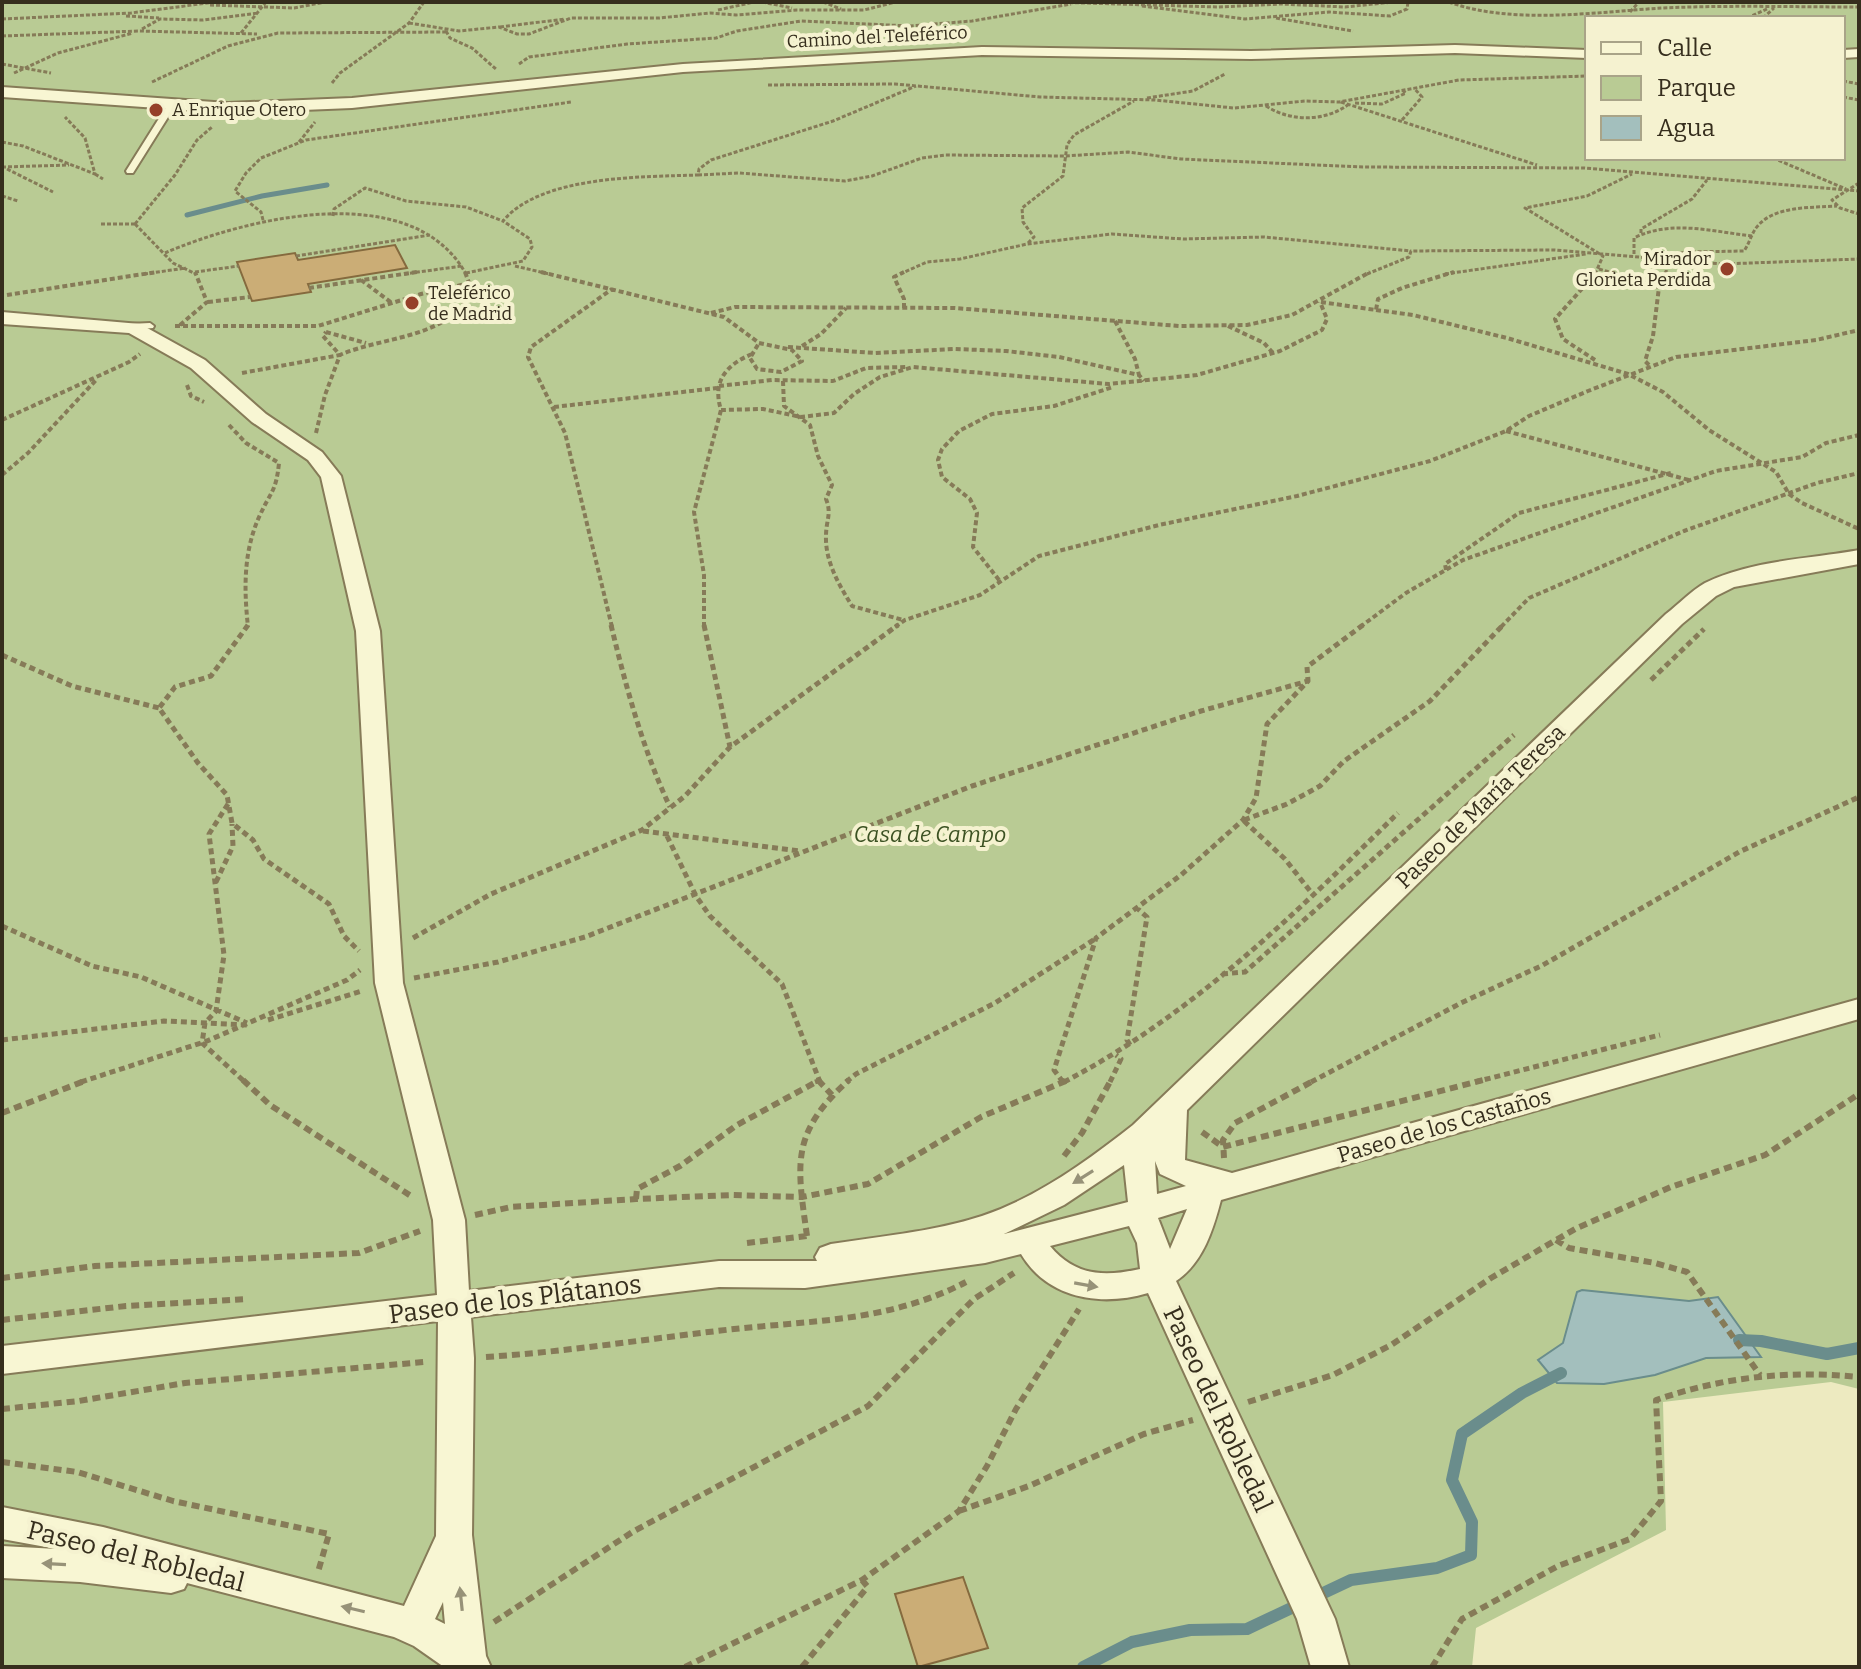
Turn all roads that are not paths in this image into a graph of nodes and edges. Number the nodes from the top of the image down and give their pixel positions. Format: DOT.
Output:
graph roads {
  1 [pos="1585,54"];
  2 [pos="2,92"];
  3 [pos="171,106"];
  4 [pos="130,171"];
  5 [pos="2,318"];
  6 [pos="1859,557"];
  7 [pos="1859,1009"];
  8 [pos="1184,1113"];
  9 [pos="1144,1133"];
  10 [pos="1226,1185"];
  11 [pos="1143,1209"];
  12 [pos="1028,1237"];
  13 [pos="719,1274"];
  14 [pos="1157,1276"];
  15 [pos="455,1306"];
  16 [pos="2,1360"];
  17 [pos="2,1523"];
  18 [pos="454,1535"];
  19 [pos="2,1562"];
  20 [pos="270,1590"];
  21 [pos="413,1627"];
  22 [pos="468,1655"];
  23 [pos="1330,1667"];
  1 -- 3 [label="street, Camino del Teleférico"];
  2 -- 3 [label="street, Camino del Teleférico"];
  3 -- 4 [label="lane"];
  5 -- 15 [label="street"];
  6 -- 8 [label="street, Paseo de María Teresa"];
  7 -- 10 [label="street, Paseo de los Castaños"];
  8 -- 9 [label="street, Paseo de María Teresa"];
  8 -- 10 [label="street"];
  9 -- 11 [label="street, Paseo del Robledal"];
  9 -- 12 [label="street, Paseo de María Teresa, one-way"];
  10 -- 11 [label="street, Paseo de los Castaños"];
  10 -- 14 [label="street"];
  11 -- 12 [label="street, Paseo de los Castaños"];
  11 -- 14 [label="street, Paseo del Robledal"];
  12 -- 13 [label="street"];
  12 -- 13 [label="street, Paseo de los Plátanos"];
  12 -- 14 [label="street, one-way"];
  13 -- 15 [label="street, Paseo de los Plátanos"];
  14 -- 23 [label="street, Paseo del Robledal"];
  15 -- 16 [label="street, Paseo de los Plátanos"];
  15 -- 18 [label="street"];
  17 -- 20 [label="street, Paseo del Robledal"];
  18 -- 21 [label="street"];
  22 -- 18 [label="street, one-way"];
  20 -- 19 [label="street, Paseo del Robledal, one-way"];
  21 -- 20 [label="street, Paseo del Robledal, one-way"];
  21 -- 22 [label="street, Paseo del Robledal"];
}
